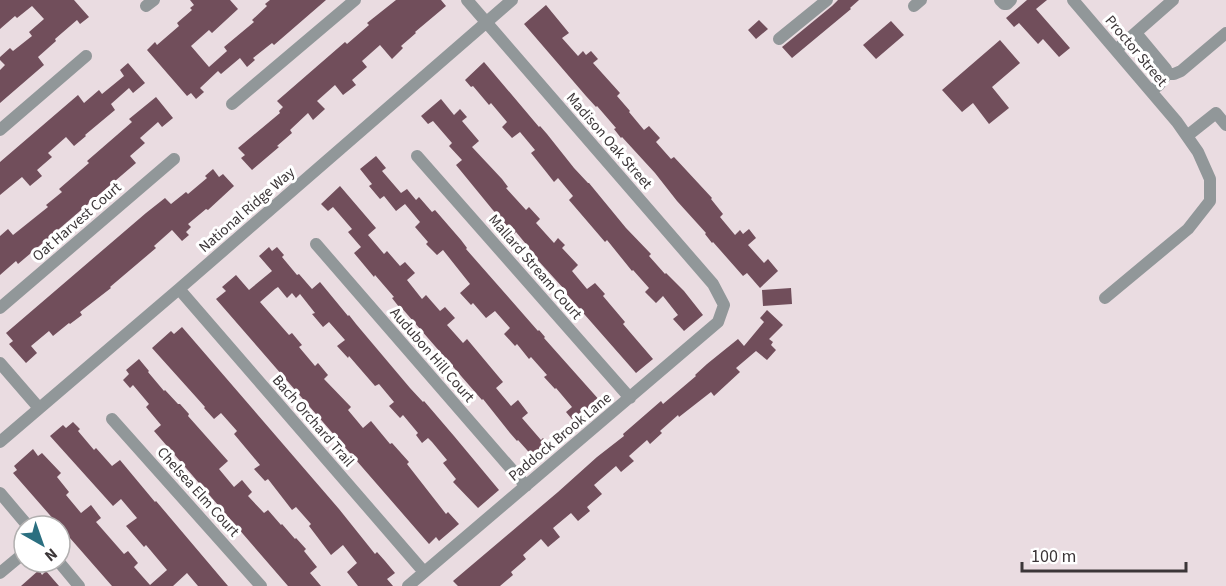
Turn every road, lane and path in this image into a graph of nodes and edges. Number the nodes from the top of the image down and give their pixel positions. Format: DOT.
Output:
graph roads {
  1 [pos="355,0"];
  2 [pos="467,0"];
  3 [pos="512,0"];
  4 [pos="827,0"];
  5 [pos="1000,0"];
  6 [pos="1011,0"];
  7 [pos="1073,0"];
  8 [pos="1173,0"];
  9 [pos="486,22"];
  10 [pos="1136,33"];
  11 [pos="1226,33"];
  12 [pos="779,39"];
  13 [pos="1116,50"];
  14 [pos="87,56"];
  15 [pos="1167,74"];
  16 [pos="1151,92"];
  17 [pos="232,104"];
  18 [pos="1226,125"];
  19 [pos="0,130"];
  20 [pos="1187,136"];
  21 [pos="417,156"];
  22 [pos="174,159"];
  23 [pos="316,244"];
  24 [pos="179,289"];
  25 [pos="1106,297"];
  26 [pos="724,305"];
  27 [pos="0,308"];
  28 [pos="0,363"];
  29 [pos="630,398"];
  30 [pos="39,408"];
  31 [pos="112,419"];
  32 [pos="0,442"];
  33 [pos="526,486"];
  34 [pos="0,493"];
  35 [pos="18,514"];
  36 [pos="12,563"];
  37 [pos="424,572"];
  38 [pos="0,573"];
  39 [pos="69,574"];
  40 [pos="79,586"];
  41 [pos="261,586"];
  42 [pos="408,586"];
  1 -- 17 [label="street"];
  2 -- 9 [label="street, Madison Oak Street"];
  3 -- 9 [label="street, National Ridge Way"];
  4 -- 12 [label="street"];
  5 -- 6 [label="street"];
  7 -- 13 [label="street, Proctor Street"];
  8 -- 10 [label="street"];
  9 -- 24 [label="street, National Ridge Way"];
  9 -- 26 [label="street, Madison Oak Street"];
  10 -- 13 [label="street"];
  10 -- 15 [label="street"];
  11 -- 15 [label="street"];
  13 -- 16 [label="street, Proctor Street"];
  14 -- 19 [label="street"];
  15 -- 16 [label="street"];
  16 -- 20 [label="street, Proctor Street"];
  18 -- 20 [label="street"];
  20 -- 25 [label="street, Proctor Street"];
  21 -- 29 [label="street, Mallard Stream Court"];
  22 -- 27 [label="street, Oat Harvest Court"];
  23 -- 33 [label="street, Audubon Hill Court"];
  24 -- 30 [label="street, National Ridge Way"];
  24 -- 37 [label="street, Bach Orchard Trail"];
  26 -- 29 [label="street, Paddock Brook Lane"];
  28 -- 30 [label="street"];
  29 -- 33 [label="street, Paddock Brook Lane"];
  30 -- 32 [label="street, National Ridge Way"];
  31 -- 41 [label="street, Chelsea Elm Court"];
  33 -- 37 [label="street, Paddock Brook Lane"];
  34 -- 35 [label="street"];
  36 -- 38 [label="street"];
  37 -- 42 [label="street, Paddock Brook Lane"];
  39 -- 40 [label="street"];
}
